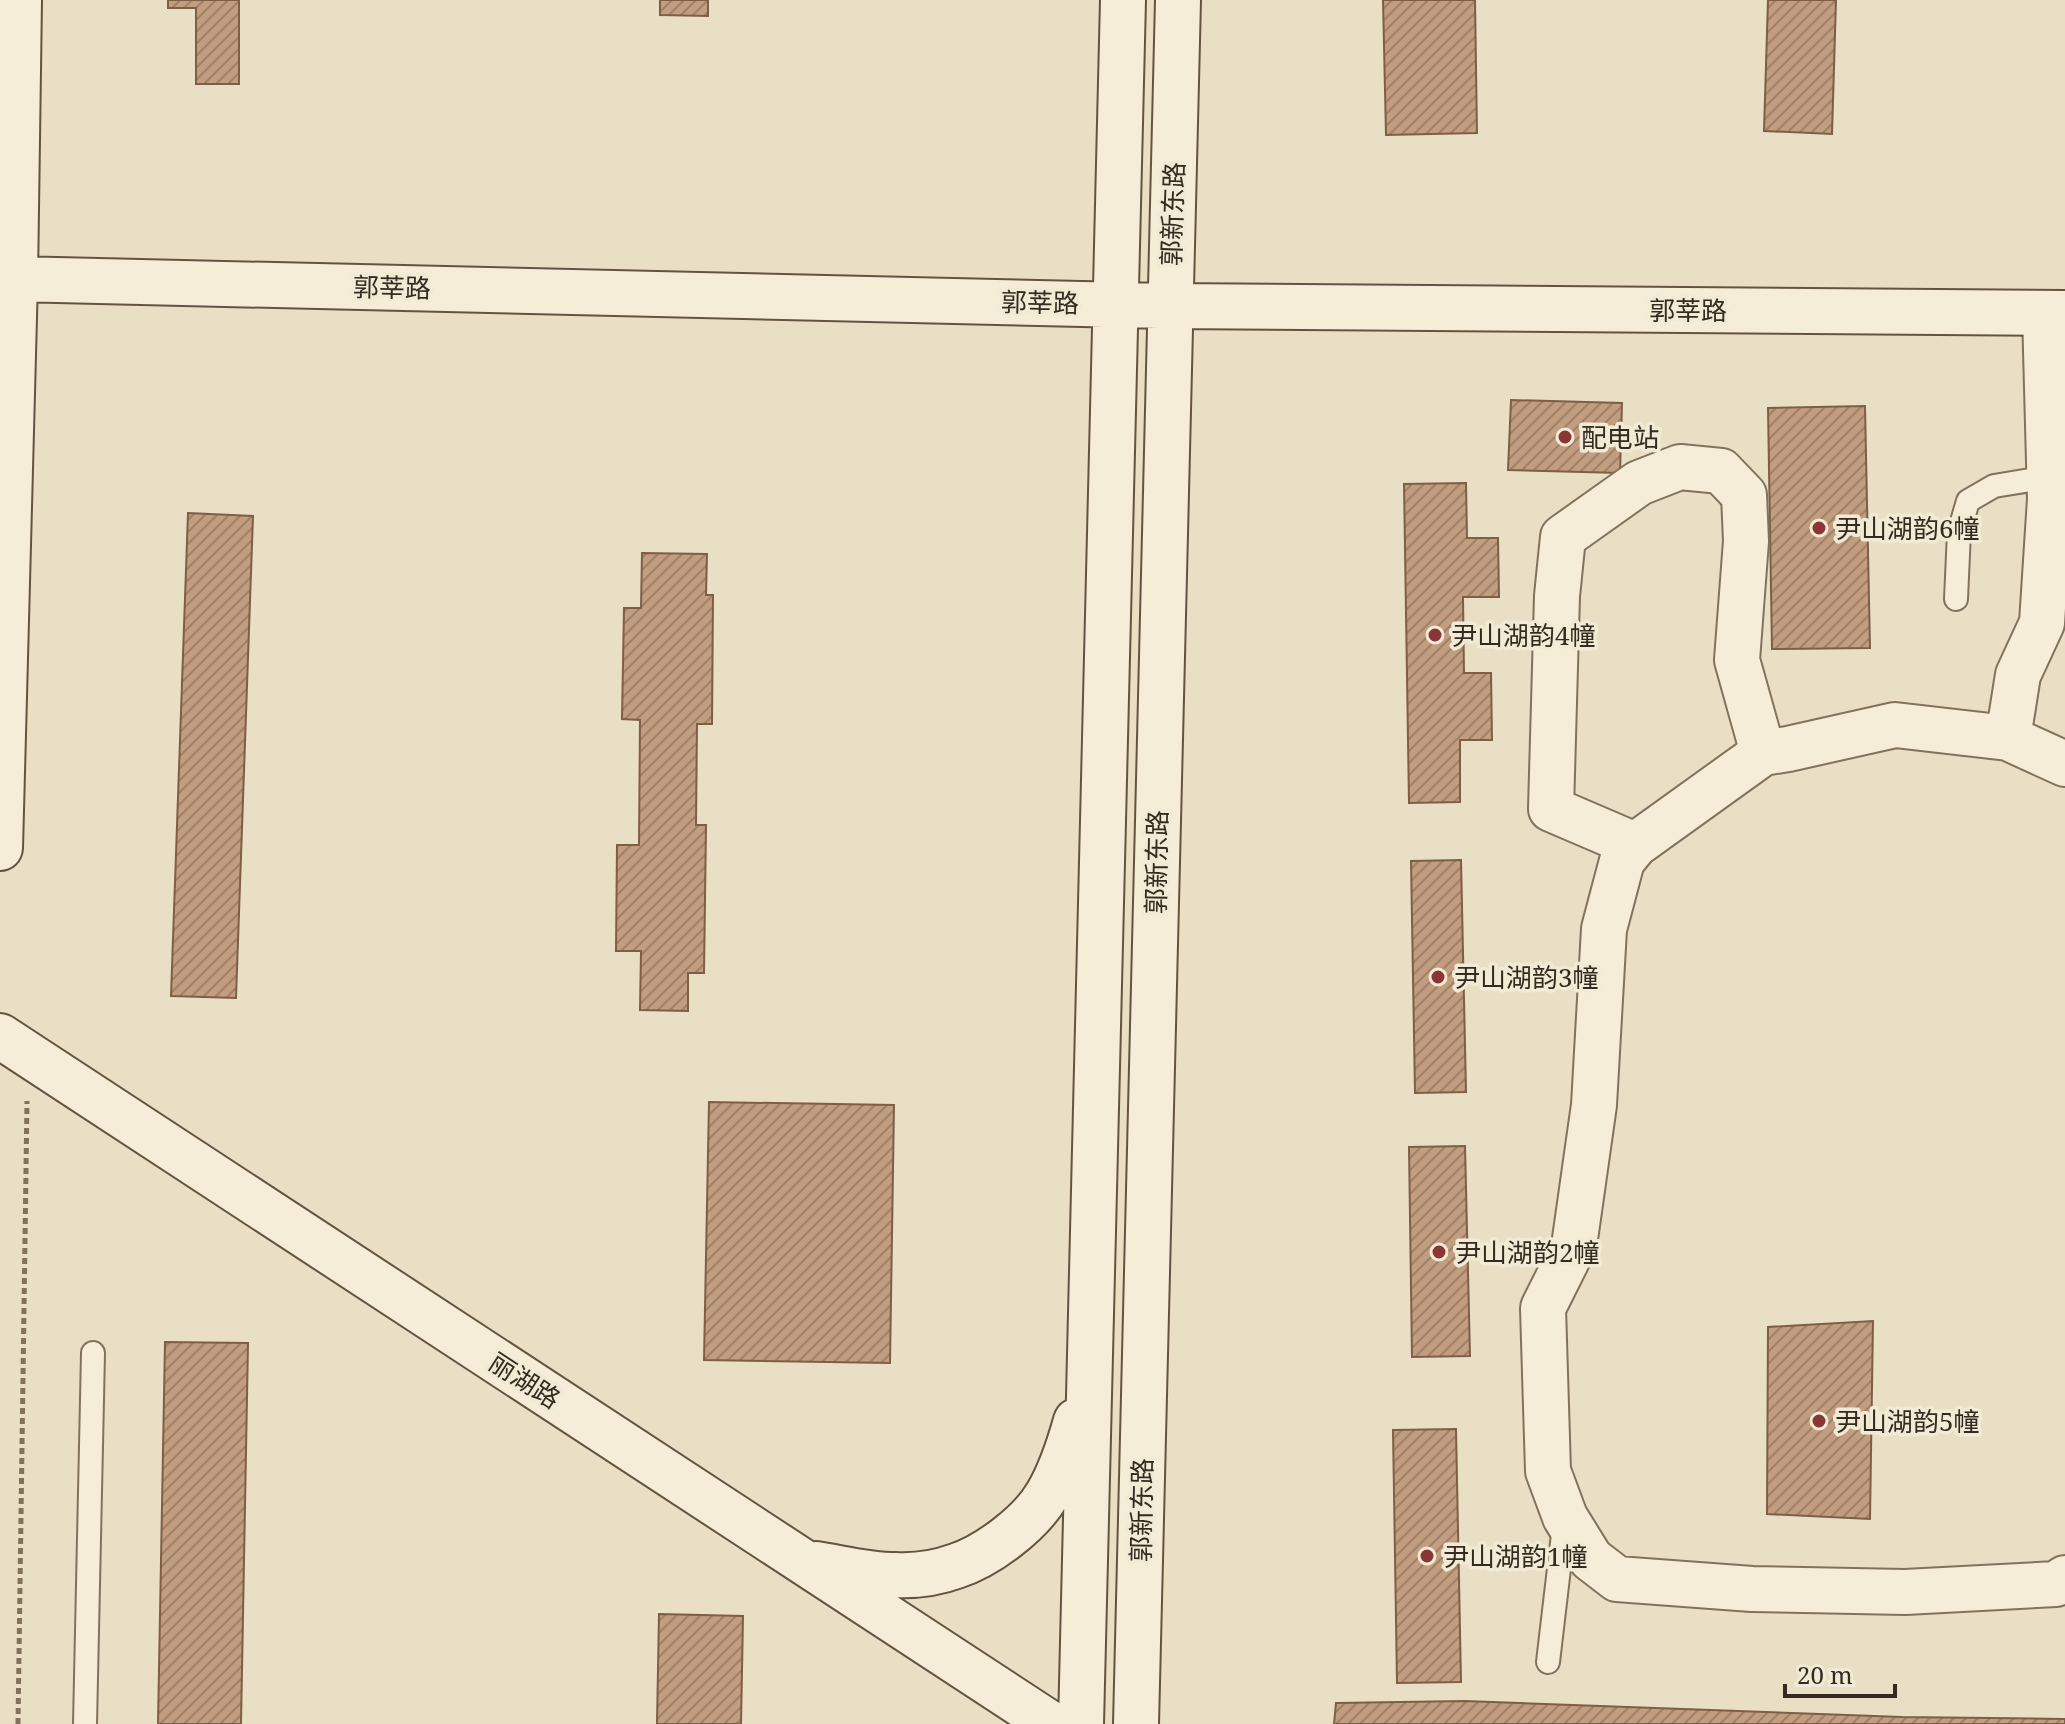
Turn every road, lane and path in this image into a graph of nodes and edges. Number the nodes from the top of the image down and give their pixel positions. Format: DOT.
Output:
graph roads {
  1 [pos="19,0"];
  2 [pos="1123,0"];
  3 [pos="1178,0"];
  4 [pos="15,279"];
  5 [pos="1117,304"];
  6 [pos="1170,306"];
  7 [pos="2055,313"];
  8 [pos="2049,477"];
  9 [pos="1956,599"];
  10 [pos="2008,738"];
  11 [pos="1763,753"];
  12 [pos="2065,764"];
  13 [pos="1635,845"];
  14 [pos="0,848"];
  15 [pos="14,1045"];
  16 [pos="93,1353"];
  17 [pos="1090,1377"];
  18 [pos="1565,1517"];
  19 [pos="802,1561"];
  20 [pos="2065,1578"];
  21 [pos="1548,1662"];
  22 [pos="18,1724"];
  23 [pos="85,1724"];
  24 [pos="1051,1724"];
  25 [pos="1081,1724"];
  26 [pos="1136,1724"];
  1 -- 4 [label="street"];
  2 -- 5 [label="street, 郭新东路"];
  3 -- 6 [label="street, 郭新东路"];
  4 -- 5 [label="street, 郭莘路"];
  4 -- 14 [label="street"];
  5 -- 6 [label="street, 郭莘路"];
  5 -- 17 [label="street, 郭新东路"];
  6 -- 7 [label="street, 郭莘路"];
  6 -- 26 [label="street, 郭新东路"];
  7 -- 8 [label="street"];
  8 -- 9 [label="lane"];
  8 -- 10 [label="street"];
  10 -- 11 [label="street"];
  10 -- 12 [label="street"];
  11 -- 13 [label="street"];
  11 -- 13 [label="street"];
  13 -- 18 [label="street"];
  15 -- 19 [label="street, 丽湖路"];
  15 -- 22 [label="path"];
  16 -- 23 [label="lane"];
  17 -- 19 [label="street"];
  17 -- 25 [label="street, 郭新东路"];
  18 -- 20 [label="street"];
  18 -- 21 [label="lane"];
  19 -- 24 [label="street, 丽湖路"];
}
